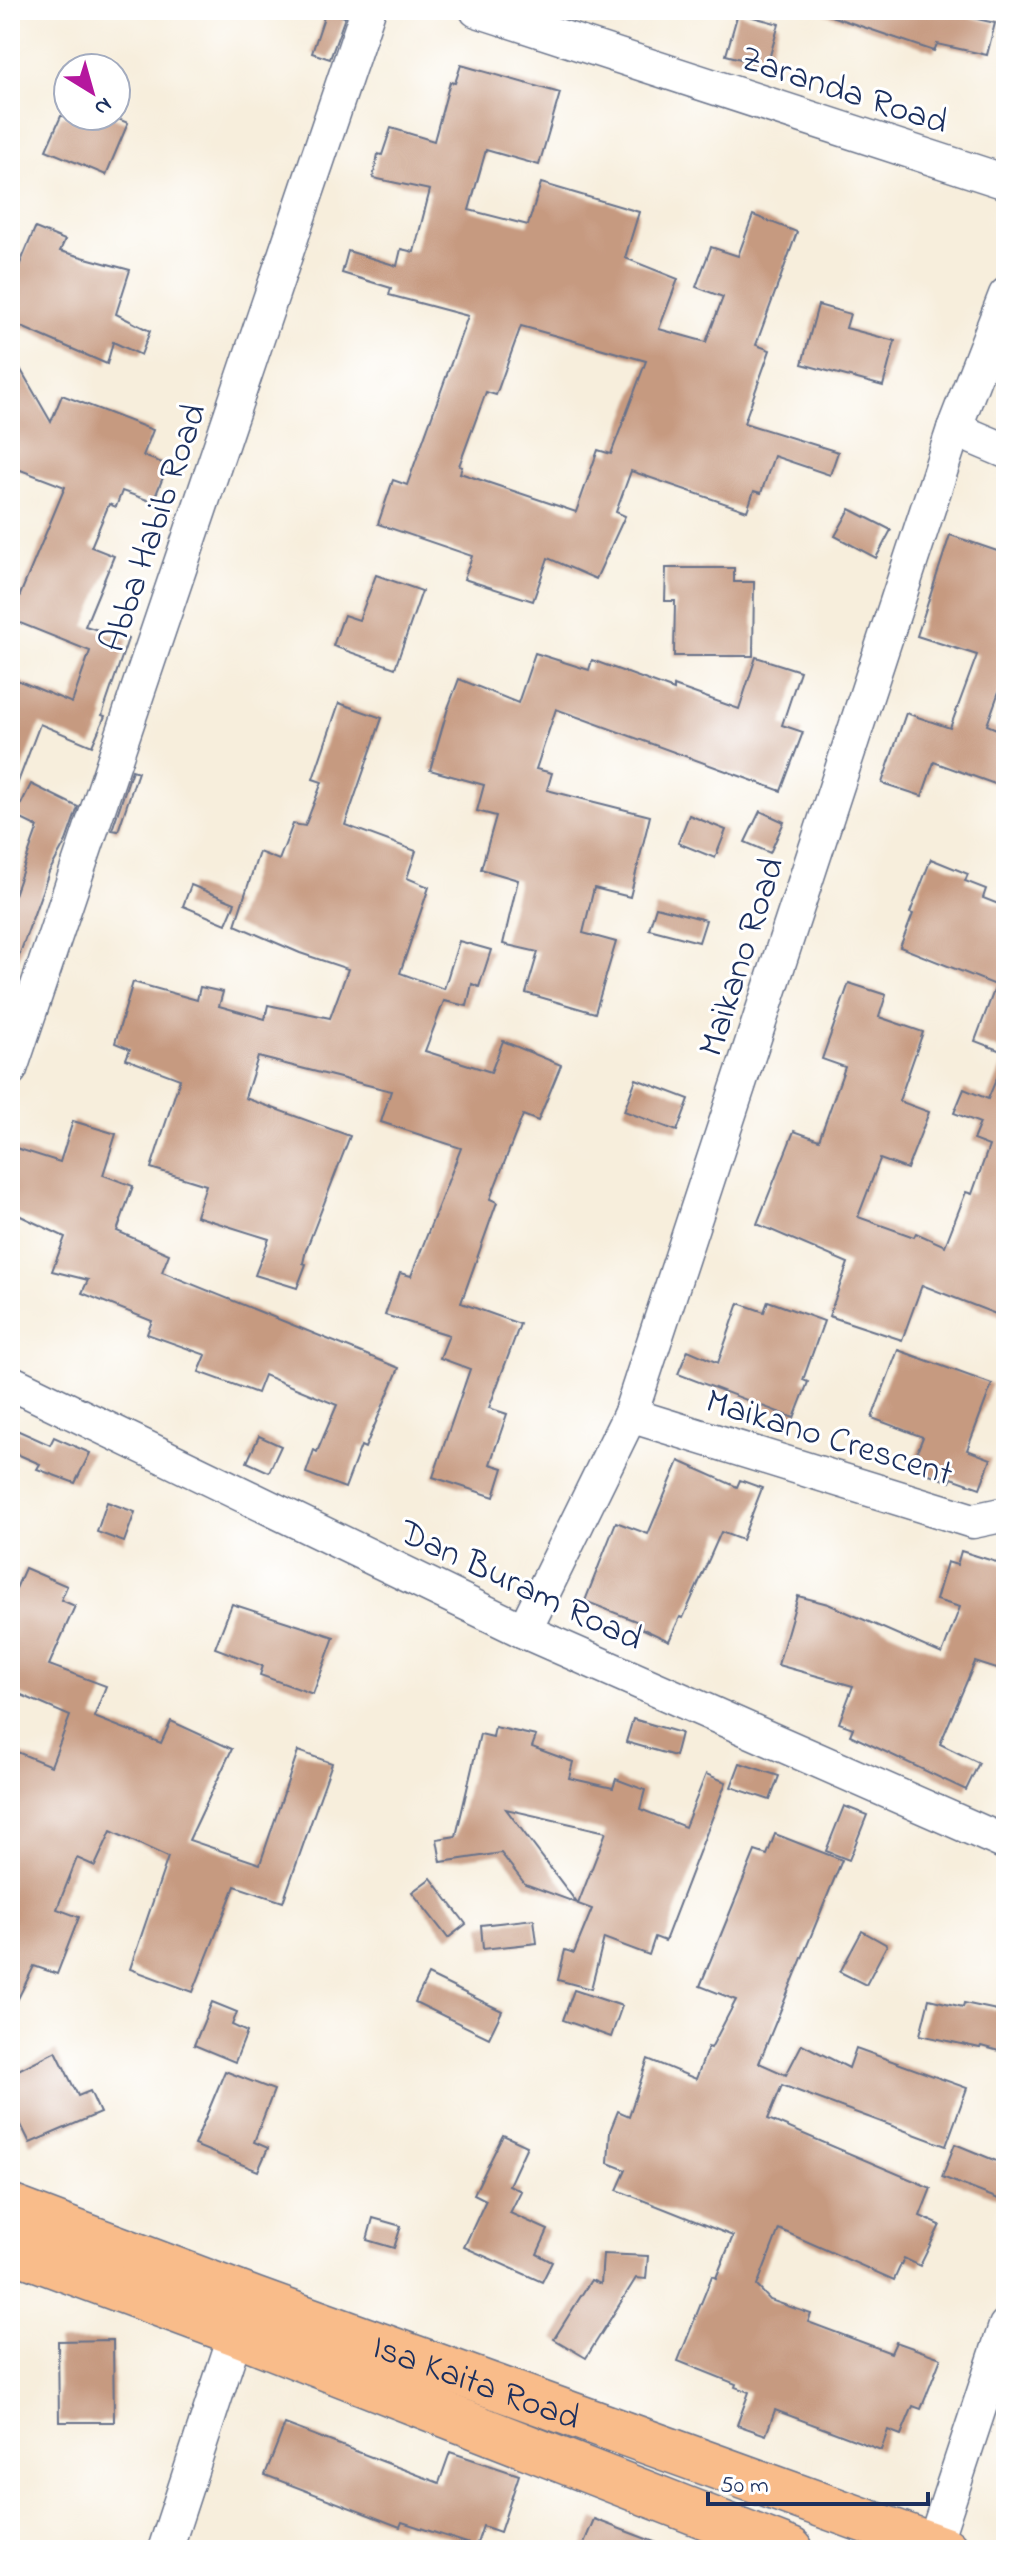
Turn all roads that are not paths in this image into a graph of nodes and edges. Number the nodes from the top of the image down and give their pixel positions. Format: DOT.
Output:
graph roads {
  1 [pos="368,10"];
  2 [pos="477,10"];
  3 [pos="1006,182"];
  4 [pos="1006,295"];
  5 [pos="954,429"];
  6 [pos="1006,451"];
  7 [pos="10,1069"];
  8 [pos="10,1382"];
  9 [pos="630,1415"];
  10 [pos="1006,1514"];
  11 [pos="524,1631"];
  12 [pos="1006,1843"];
  13 [pos="10,2207"];
  14 [pos="10,2249"];
  15 [pos="1006,2326"];
  16 [pos="236,2333"];
  17 [pos="937,2549"];
  18 [pos="165,2550"];
  19 [pos="791,2550"];
  1 -- 7 [label="street, Abba Habib Road"];
  2 -- 3 [label="street, Zaranda Road"];
  4 -- 5 [label="street, Maikano Road"];
  5 -- 6 [label="street"];
  5 -- 9 [label="street, Maikano Road"];
  8 -- 11 [label="street, Dan Buram Road"];
  9 -- 10 [label="street, Maikano Crescent"];
  9 -- 11 [label="street, Maikano Road"];
  11 -- 12 [label="street, Dan Buram Road"];
  13 -- 17 [label="main road, Isa Kaita Road"];
  14 -- 16 [label="main road, Isa Kaita Road"];
  15 -- 17 [label="street"];
  16 -- 18 [label="street"];
  16 -- 19 [label="main road, Isa Kaita Road"];
}
